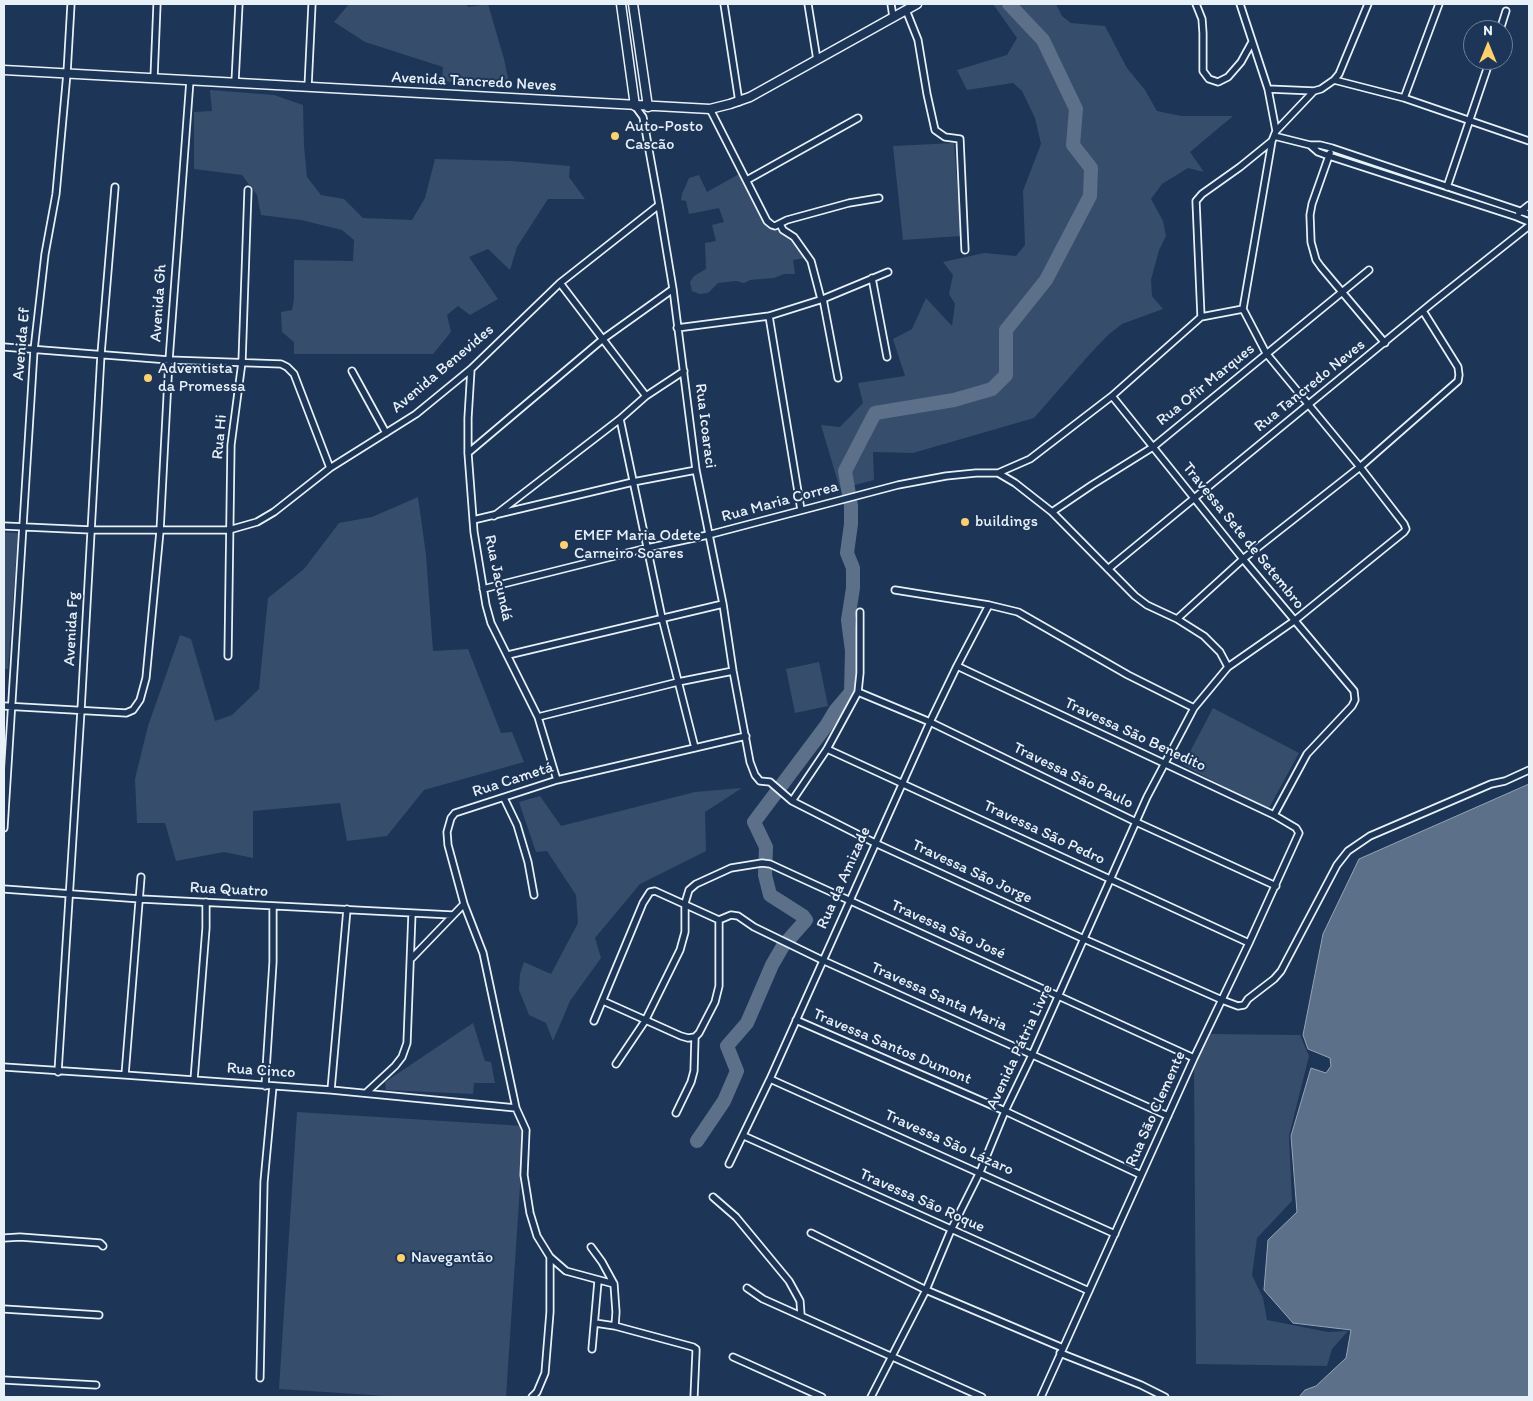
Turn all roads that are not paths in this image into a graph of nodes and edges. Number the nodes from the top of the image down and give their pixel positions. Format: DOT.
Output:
graph roads {
  1 [pos="71,4"];
  2 [pos="158,4"];
  3 [pos="239,4"];
  4 [pos="312,4"];
  5 [pos="621,4"];
  6 [pos="633,4"];
  7 [pos="724,4"];
  8 [pos="808,4"];
  9 [pos="891,4"];
  10 [pos="917,4"];
  11 [pos="1196,4"];
  12 [pos="1240,4"];
  13 [pos="1368,4"];
  14 [pos="1439,4"];
  15 [pos="906,10"];
  16 [pos="1506,11"];
  17 [pos="893,17"];
  18 [pos="1503,20"];
  19 [pos="1252,42"];
  20 [pos="817,60"];
  21 [pos="4,70"];
  22 [pos="1487,70"];
  23 [pos="67,73"];
  24 [pos="154,78"];
  25 [pos="190,80"];
  26 [pos="1334,80"];
  27 [pos="235,82"];
  28 [pos="308,87"];
  29 [pos="1268,89"];
  30 [pos="1314,91"];
  31 [pos="1404,98"];
  32 [pos="739,102"];
  33 [pos="635,106"];
  34 [pos="648,106"];
  35 [pos="710,109"];
  36 [pos="643,117"];
  37 [pos="858,118"];
  38 [pos="1470,120"];
  39 [pos="1274,136"];
  40 [pos="1529,141"];
  41 [pos="1310,145"];
  42 [pos="1332,148"];
  43 [pos="1329,156"];
  44 [pos="747,180"];
  45 [pos="1448,186"];
  46 [pos="115,187"];
  47 [pos="248,190"];
  48 [pos="1444,194"];
  49 [pos="879,198"];
  50 [pos="659,205"];
  51 [pos="1529,205"];
  52 [pos="1521,211"];
  53 [pos="1529,214"];
  54 [pos="1517,217"];
  55 [pos="780,224"];
  56 [pos="1529,224"];
  57 [pos="965,250"];
  58 [pos="1369,270"];
  59 [pos="888,272"];
  60 [pos="872,278"];
  61 [pos="560,283"];
  62 [pos="673,289"];
  63 [pos="1343,291"];
  64 [pos="822,299"];
  65 [pos="1243,310"];
  66 [pos="1422,311"];
  67 [pos="769,316"];
  68 [pos="1201,317"];
  69 [pos="677,328"];
  70 [pos="603,339"];
  71 [pos="1384,343"];
  72 [pos="4,347"];
  73 [pos="34,350"];
  74 [pos="1266,353"];
  75 [pos="101,354"];
  76 [pos="887,357"];
  77 [pos="168,360"];
  78 [pos="242,362"];
  79 [pos="471,368"];
  80 [pos="684,370"];
  81 [pos="352,371"];
  82 [pos="838,378"];
  83 [pos="646,396"];
  84 [pos="1112,396"];
  85 [pos="1308,405"];
  86 [pos="620,419"];
  87 [pos="386,433"];
  88 [pos="1153,447"];
  89 [pos="468,453"];
  90 [pos="1360,467"];
  91 [pos="330,468"];
  92 [pos="696,470"];
  93 [pos="998,473"];
  94 [pos="633,482"];
  95 [pos="1195,498"];
  96 [pos="800,510"];
  97 [pos="1052,512"];
  98 [pos="494,516"];
  99 [pos="473,520"];
  100 [pos="4,526"];
  101 [pos="23,527"];
  102 [pos="90,530"];
  103 [pos="160,530"];
  104 [pos="229,530"];
  105 [pos="708,535"];
  106 [pos="647,548"];
  107 [pos="1243,559"];
  108 [pos="1108,569"];
  109 [pos="483,589"];
  110 [pos="895,590"];
  111 [pos="723,604"];
  112 [pos="989,605"];
  113 [pos="860,612"];
  114 [pos="662,618"];
  115 [pos="1177,619"];
  116 [pos="1294,621"];
  117 [pos="508,655"];
  118 [pos="228,656"];
  119 [pos="957,666"];
  120 [pos="1228,667"];
  121 [pos="733,671"];
  122 [pos="678,682"];
  123 [pos="858,692"];
  124 [pos="4,706"];
  125 [pos="12,706"];
  126 [pos="1194,708"];
  127 [pos="81,710"];
  128 [pos="538,717"];
  129 [pos="930,722"];
  130 [pos="746,736"];
  131 [pos="695,748"];
  132 [pos="827,749"];
  133 [pos="1165,764"];
  134 [pos="1529,770"];
  135 [pos="557,780"];
  136 [pos="903,783"];
  137 [pos="504,798"];
  138 [pos="792,801"];
  139 [pos="1274,815"];
  140 [pos="1136,822"];
  141 [pos="4,828"];
  142 [pos="1299,833"];
  143 [pos="875,843"];
  144 [pos="142,877"];
  145 [pos="1110,878"];
  146 [pos="1276,886"];
  147 [pos="4,889"];
  148 [pos="70,893"];
  149 [pos="534,895"];
  150 [pos="141,899"];
  151 [pos="849,901"];
  152 [pos="206,902"];
  153 [pos="685,903"];
  154 [pos="464,904"];
  155 [pos="273,906"];
  156 [pos="347,909"];
  157 [pos="412,913"];
  158 [pos="452,915"];
  159 [pos="719,920"];
  160 [pos="1084,939"];
  161 [pos="1249,943"];
  162 [pos="412,958"];
  163 [pos="822,960"];
  164 [pos="1059,995"];
  165 [pos="1222,1000"];
  166 [pos="603,1002"];
  167 [pos="796,1020"];
  168 [pos="594,1021"];
  169 [pos="645,1022"];
  170 [pos="695,1037"];
  171 [pos="1032,1054"];
  172 [pos="1194,1058"];
  173 [pos="616,1064"];
  174 [pos="4,1068"];
  175 [pos="58,1072"];
  176 [pos="126,1075"];
  177 [pos="770,1079"];
  178 [pos="194,1080"];
  179 [pos="265,1086"];
  180 [pos="273,1086"];
  181 [pos="331,1090"];
  182 [pos="366,1093"];
  183 [pos="516,1108"];
  184 [pos="1005,1111"];
  185 [pos="676,1113"];
  186 [pos="1168,1116"];
  187 [pos="744,1136"];
  188 [pos="729,1164"];
  189 [pos="980,1172"];
  190 [pos="1141,1175"];
  191 [pos="713,1197"];
  192 [pos="951,1230"];
  193 [pos="811,1234"];
  194 [pos="1115,1234"];
  195 [pos="4,1238"];
  196 [pos="103,1246"];
  197 [pos="591,1247"];
  198 [pos="550,1257"];
  199 [pos="598,1281"];
  200 [pos="614,1284"];
  201 [pos="747,1288"];
  202 [pos="926,1290"];
  203 [pos="1089,1291"];
  204 [pos="4,1309"];
  205 [pos="99,1315"];
  206 [pos="800,1315"];
  207 [pos="595,1323"];
  208 [pos="615,1326"];
  209 [pos="592,1349"];
  210 [pos="1061,1351"];
  211 [pos="733,1357"];
  212 [pos="890,1357"];
  213 [pos="260,1378"];
  214 [pos="4,1380"];
  215 [pos="96,1385"];
  216 [pos="532,1397"];
  217 [pos="694,1397"];
  218 [pos="822,1397"];
  219 [pos="870,1397"];
  220 [pos="982,1397"];
  221 [pos="1040,1397"];
  222 [pos="1165,1397"];
  1 -- 23 [label="street, Avenida Ef"];
  2 -- 24 [label="street"];
  3 -- 27 [label="street"];
  4 -- 28 [label="street"];
  5 -- 33 [label="street"];
  6 -- 34 [label="street"];
  7 -- 32 [label="street"];
  8 -- 20 [label="street"];
  9 -- 17 [label="street"];
  10 -- 15 [label="street, Avenida Tancredo Neves"];
  11 -- 19 [label="street"];
  12 -- 19 [label="street"];
  13 -- 26 [label="street"];
  14 -- 31 [label="street"];
  15 -- 17 [label="street, Avenida Tancredo Neves"];
  15 -- 57 [label="street"];
  16 -- 18 [label="street"];
  17 -- 20 [label="street, Avenida Tancredo Neves"];
  19 -- 29 [label="street"];
  20 -- 32 [label="street, Avenida Tancredo Neves"];
  21 -- 23 [label="street, Avenida Tancredo Neves"];
  22 -- 38 [label="street"];
  23 -- 24 [label="street, Avenida Tancredo Neves"];
  23 -- 73 [label="street, Avenida Ef"];
  24 -- 25 [label="street, Avenida Tancredo Neves"];
  25 -- 27 [label="street, Avenida Tancredo Neves"];
  25 -- 77 [label="street, Avenida Gh"];
  26 -- 30 [label="street"];
  26 -- 31 [label="street"];
  27 -- 28 [label="street, Avenida Tancredo Neves"];
  28 -- 33 [label="street, Avenida Tancredo Neves"];
  29 -- 30 [label="street"];
  29 -- 39 [label="street"];
  30 -- 39 [label="street"];
  31 -- 38 [label="street"];
  32 -- 35 [label="street, Avenida Tancredo Neves"];
  33 -- 34 [label="street, Avenida Tancredo Neves"];
  33 -- 36 [label="street, Rua Icoaraci"];
  34 -- 35 [label="street, Avenida Tancredo Neves"];
  34 -- 36 [label="street"];
  35 -- 44 [label="street"];
  36 -- 50 [label="street, Rua Icoaraci"];
  37 -- 44 [label="street"];
  38 -- 40 [label="street"];
  38 -- 45 [label="street"];
  39 -- 41 [label="street"];
  39 -- 65 [label="street"];
  39 -- 68 [label="street"];
  41 -- 42 [label="street"];
  41 -- 43 [label="street"];
  42 -- 43 [label="street"];
  42 -- 45 [label="street"];
  43 -- 48 [label="street"];
  43 -- 63 [label="street"];
  44 -- 55 [label="street"];
  45 -- 48 [label="street"];
  45 -- 52 [label="street"];
  46 -- 75 [label="street, Avenida Fg"];
  47 -- 78 [label="street, Rua Hi"];
  48 -- 54 [label="street"];
  49 -- 55 [label="street"];
  50 -- 61 [label="street, Avenida Benevides"];
  50 -- 62 [label="street, Rua Icoaraci"];
  51 -- 52 [label="street"];
  52 -- 53 [label="street"];
  52 -- 54 [label="street"];
  54 -- 56 [label="street"];
  55 -- 64 [label="street"];
  56 -- 66 [label="street, Rua Tancredo Neves"];
  58 -- 63 [label="street, Rua Ofir Marques"];
  59 -- 60 [label="street"];
  60 -- 64 [label="street"];
  60 -- 76 [label="street"];
  61 -- 70 [label="street"];
  61 -- 79 [label="street, Avenida Benevides"];
  62 -- 69 [label="street, Rua Icoaraci"];
  62 -- 70 [label="street"];
  63 -- 71 [label="street"];
  63 -- 74 [label="street, Rua Ofir Marques"];
  64 -- 67 [label="street"];
  64 -- 82 [label="street"];
  65 -- 68 [label="street"];
  65 -- 74 [label="street"];
  66 -- 71 [label="street, Rua Tancredo Neves"];
  66 -- 90 [label="street"];
  67 -- 69 [label="street"];
  67 -- 96 [label="street"];
  68 -- 84 [label="street"];
  69 -- 80 [label="street, Rua Icoaraci"];
  70 -- 83 [label="street"];
  70 -- 89 [label="street"];
  71 -- 85 [label="street, Rua Tancredo Neves"];
  72 -- 73 [label="street"];
  73 -- 75 [label="street"];
  73 -- 101 [label="street, Avenida Ef"];
  74 -- 85 [label="street"];
  74 -- 88 [label="street, Rua Ofir Marques"];
  75 -- 77 [label="street"];
  75 -- 102 [label="street, Avenida Fg"];
  77 -- 78 [label="street"];
  77 -- 103 [label="street, Avenida Gh"];
  78 -- 91 [label="street"];
  78 -- 104 [label="street, Rua Hi"];
  79 -- 87 [label="street, Avenida Benevides"];
  79 -- 89 [label="street, Rua Jacundá"];
  80 -- 83 [label="street"];
  80 -- 92 [label="street, Rua Icoaraci"];
  81 -- 87 [label="street"];
  83 -- 86 [label="street"];
  84 -- 88 [label="street, Travessa Sete de Setembro"];
  84 -- 93 [label="street"];
  85 -- 90 [label="street"];
  85 -- 95 [label="street, Rua Tancredo Neves"];
  86 -- 94 [label="street"];
  86 -- 98 [label="street"];
  87 -- 91 [label="street, Avenida Benevides"];
  88 -- 95 [label="street, Travessa Sete de Setembro"];
  88 -- 97 [label="street, Rua Ofir Marques"];
  89 -- 99 [label="street, Rua Jacundá"];
  90 -- 107 [label="street"];
  90 -- 116 [label="street, Avenida Pátria Livre"];
  91 -- 104 [label="street, Avenida Benevides"];
  92 -- 94 [label="street"];
  92 -- 105 [label="street, Rua Icoaraci"];
  93 -- 96 [label="street, Rua Maria Correa"];
  93 -- 97 [label="street"];
  94 -- 98 [label="street"];
  94 -- 106 [label="street"];
  95 -- 107 [label="street, Travessa Sete de Setembro"];
  95 -- 108 [label="street, Rua Tancredo Neves"];
  96 -- 105 [label="street, Rua Maria Correa"];
  97 -- 108 [label="street"];
  98 -- 99 [label="street"];
  99 -- 109 [label="street, Rua Jacundá"];
  100 -- 101 [label="street, Avenida Benevides"];
  101 -- 102 [label="street, Avenida Benevides"];
  101 -- 125 [label="street, Avenida Ef"];
  102 -- 103 [label="street, Avenida Benevides"];
  102 -- 127 [label="street, Avenida Fg"];
  103 -- 104 [label="street, Avenida Benevides"];
  103 -- 127 [label="street, Avenida Gh"];
  104 -- 118 [label="street, Rua Hi"];
  105 -- 106 [label="street, Rua Maria Correa"];
  105 -- 111 [label="street, Rua Icoaraci"];
  106 -- 109 [label="street, Rua Maria Correa"];
  106 -- 114 [label="street"];
  107 -- 115 [label="street"];
  107 -- 116 [label="street, Travessa Sete de Setembro"];
  108 -- 115 [label="street"];
  109 -- 117 [label="street, Rua Jacundá"];
  110 -- 112 [label="street"];
  111 -- 114 [label="street"];
  111 -- 121 [label="street, Rua Icoaraci"];
  112 -- 119 [label="street, Rua da Amizade"];
  112 -- 126 [label="street"];
  113 -- 123 [label="street"];
  114 -- 117 [label="street"];
  114 -- 122 [label="street"];
  115 -- 120 [label="street"];
  116 -- 120 [label="street, Avenida Pátria Livre"];
  116 -- 139 [label="street, Travessa Sete de Setembro"];
  117 -- 128 [label="street, Rua Jacundá"];
  119 -- 129 [label="street, Rua da Amizade"];
  119 -- 133 [label="street, Travessa São Benedito"];
  120 -- 126 [label="street, Avenida Pátria Livre"];
  121 -- 122 [label="street"];
  121 -- 130 [label="street, Rua Icoaraci"];
  122 -- 128 [label="street"];
  122 -- 131 [label="street"];
  123 -- 129 [label="street, Travessa São Paulo"];
  123 -- 132 [label="street"];
  124 -- 125 [label="street"];
  125 -- 127 [label="street"];
  125 -- 141 [label="street, Avenida Ef"];
  126 -- 133 [label="street, Avenida Pátria Livre"];
  127 -- 148 [label="street, Avenida Fg"];
  128 -- 135 [label="street, Rua Jacundá"];
  129 -- 136 [label="street, Rua da Amizade"];
  129 -- 140 [label="street, Travessa São Paulo"];
  130 -- 131 [label="street, Rua Cametá"];
  130 -- 138 [label="street, Travessa São Jorge"];
  131 -- 135 [label="street, Rua Cametá"];
  132 -- 136 [label="street, Travessa São Pedro"];
  132 -- 138 [label="street"];
  133 -- 139 [label="street, Travessa São Benedito"];
  133 -- 140 [label="street, Avenida Pátria Livre"];
  134 -- 165 [label="street, Travessa São Jorge"];
  135 -- 137 [label="street, Rua Cametá"];
  136 -- 143 [label="street, Rua da Amizade"];
  136 -- 145 [label="street, Travessa São Pedro"];
  137 -- 149 [label="street"];
  137 -- 154 [label="street, Rua Cametá"];
  138 -- 143 [label="street, Travessa São Jorge"];
  139 -- 142 [label="street, Travessa São Benedito"];
  140 -- 145 [label="street, Avenida Pátria Livre"];
  140 -- 146 [label="street, Travessa São Paulo"];
  142 -- 146 [label="street, Rua São Clemente"];
  143 -- 151 [label="street, Rua da Amizade"];
  143 -- 160 [label="street, Travessa São Jorge"];
  144 -- 150 [label="street"];
  145 -- 160 [label="street, Avenida Pátria Livre"];
  145 -- 161 [label="street, Travessa São Pedro"];
  146 -- 161 [label="street, Rua São Clemente"];
  147 -- 148 [label="street, Rua Quatro"];
  148 -- 150 [label="street, Rua Quatro"];
  148 -- 175 [label="street, Avenida Fg"];
  150 -- 152 [label="street, Rua Quatro"];
  150 -- 176 [label="street"];
  151 -- 153 [label="street, Travessa São José"];
  151 -- 163 [label="street, Rua da Amizade"];
  151 -- 164 [label="street, Travessa São José"];
  152 -- 155 [label="street, Rua Quatro"];
  152 -- 178 [label="street"];
  153 -- 159 [label="street"];
  153 -- 166 [label="street"];
  153 -- 169 [label="street"];
  154 -- 158 [label="street"];
  154 -- 183 [label="street, Rua Cametá"];
  155 -- 156 [label="street, Rua Quatro"];
  155 -- 179 [label="street"];
  156 -- 157 [label="street, Rua Quatro"];
  156 -- 181 [label="street"];
  157 -- 158 [label="street, Rua Quatro"];
  157 -- 162 [label="street"];
  158 -- 162 [label="street"];
  159 -- 163 [label="street, Travessa Santa Maria"];
  159 -- 170 [label="street"];
  160 -- 164 [label="street, Avenida Pátria Livre"];
  160 -- 165 [label="street, Travessa São Jorge"];
  161 -- 165 [label="street, Rua São Clemente"];
  162 -- 182 [label="street"];
  163 -- 167 [label="street, Rua da Amizade"];
  163 -- 171 [label="street, Travessa Santa Maria"];
  164 -- 171 [label="street, Avenida Pátria Livre"];
  164 -- 172 [label="street, Travessa São José"];
  165 -- 172 [label="street, Rua São Clemente"];
  166 -- 168 [label="street"];
  166 -- 169 [label="street"];
  167 -- 177 [label="street, Rua da Amizade"];
  167 -- 184 [label="street, Travessa Santos Dumont"];
  169 -- 170 [label="street"];
  169 -- 173 [label="street"];
  170 -- 185 [label="street"];
  171 -- 184 [label="street, Avenida Pátria Livre"];
  171 -- 186 [label="street, Travessa Santa Maria"];
  172 -- 186 [label="street, Rua São Clemente"];
  174 -- 175 [label="street, Rua Cinco"];
  175 -- 176 [label="street, Rua Cinco"];
  176 -- 178 [label="street, Rua Cinco"];
  177 -- 187 [label="street, Rua da Amizade"];
  177 -- 189 [label="street, Travessa São Lázaro"];
  178 -- 179 [label="street, Rua Cinco"];
  179 -- 180 [label="street, Rua Cinco"];
  180 -- 181 [label="street, Rua Cinco"];
  180 -- 213 [label="street"];
  181 -- 182 [label="street, Rua Cinco"];
  182 -- 183 [label="street, Rua Cinco"];
  183 -- 198 [label="street, Rua Cametá"];
  184 -- 189 [label="street, Avenida Pátria Livre"];
  184 -- 190 [label="street, Travessa Santos Dumont"];
  186 -- 190 [label="street, Rua São Clemente"];
  187 -- 188 [label="street, Rua da Amizade"];
  187 -- 192 [label="street, Travessa São Roque"];
  189 -- 192 [label="street, Avenida Pátria Livre"];
  189 -- 194 [label="street, Travessa São Lázaro"];
  190 -- 194 [label="street, Rua São Clemente"];
  191 -- 206 [label="street"];
  192 -- 202 [label="street, Avenida Pátria Livre"];
  192 -- 203 [label="street, Travessa São Roque"];
  193 -- 202 [label="street"];
  194 -- 203 [label="street, Rua São Clemente"];
  195 -- 196 [label="street"];
  197 -- 200 [label="street"];
  198 -- 199 [label="street"];
  198 -- 216 [label="street"];
  199 -- 200 [label="street"];
  199 -- 207 [label="street"];
  200 -- 208 [label="street"];
  201 -- 206 [label="street"];
  202 -- 210 [label="street"];
  202 -- 212 [label="street, Avenida Pátria Livre"];
  203 -- 210 [label="street, Rua São Clemente"];
  204 -- 205 [label="street"];
  206 -- 212 [label="street"];
  207 -- 208 [label="street"];
  207 -- 209 [label="street"];
  208 -- 217 [label="street"];
  210 -- 221 [label="street, Rua São Clemente"];
  210 -- 222 [label="street"];
  211 -- 218 [label="street"];
  212 -- 219 [label="street, Avenida Pátria Livre"];
  212 -- 220 [label="street"];
  214 -- 215 [label="street"];
}
